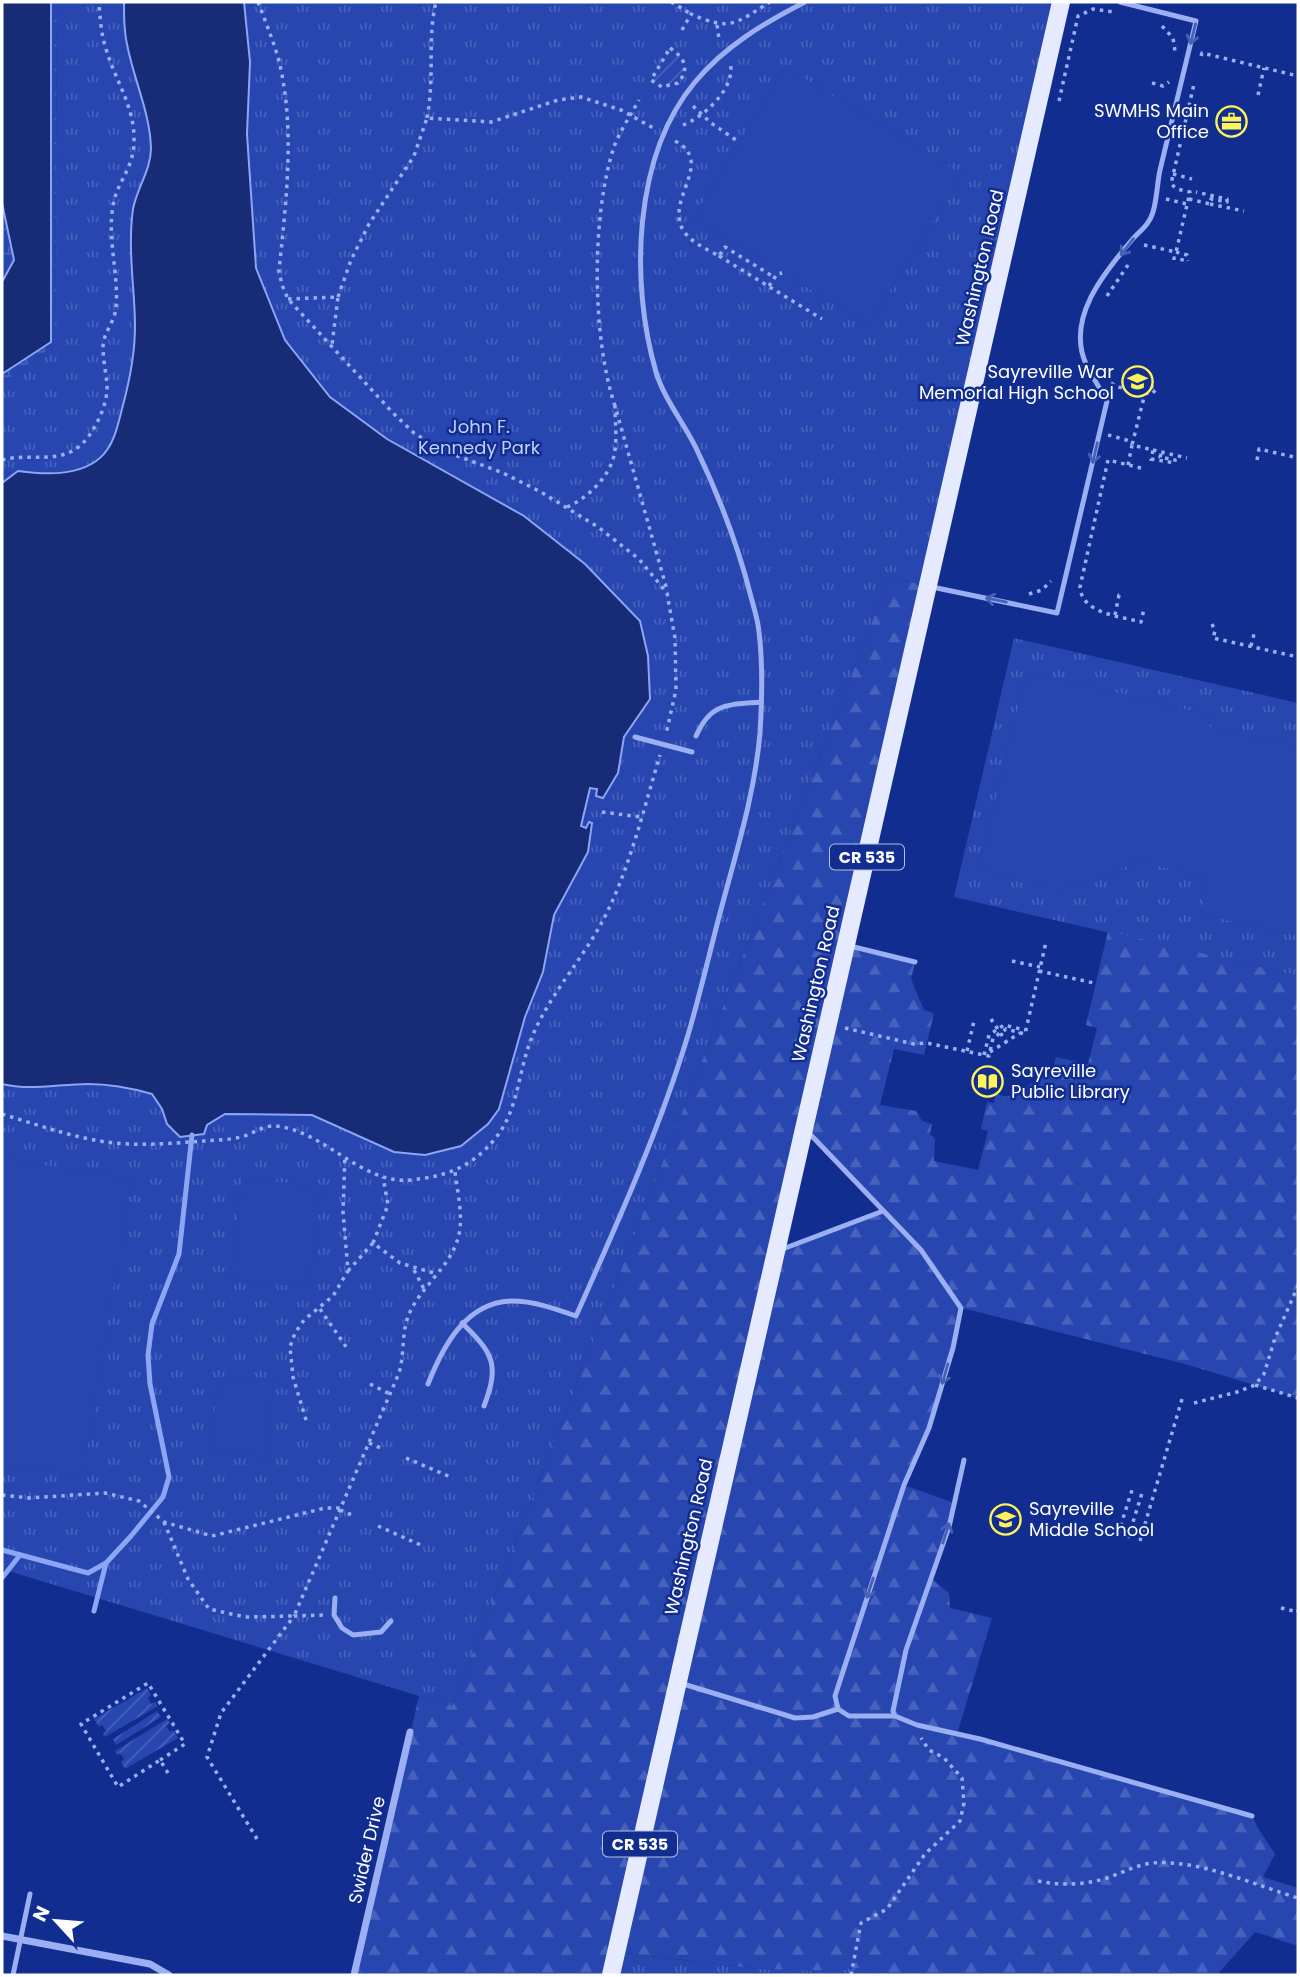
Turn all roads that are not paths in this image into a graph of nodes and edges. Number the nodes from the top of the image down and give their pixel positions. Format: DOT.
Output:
graph roads {
  1 [pos="805,2"];
  2 [pos="1061,2"];
  3 [pos="1119,2"];
  4 [pos="929,586"];
  5 [pos="761,702"];
  6 [pos="696,736"];
  7 [pos="635,737"];
  8 [pos="692,752"];
  9 [pos="847,945"];
  10 [pos="915,962"];
  11 [pos="804,1128"];
  12 [pos="883,1211"];
  13 [pos="777,1251"];
  14 [pos="462,1323"];
  15 [pos="428,1384"];
  16 [pos="484,1406"];
  17 [pos="964,1460"];
  18 [pos="335,1598"];
  19 [pos="391,1621"];
  20 [pos="677,1682"];
  21 [pos="838,1709"];
  22 [pos="895,1716"];
  23 [pos="410,1732"];
  24 [pos="1252,1815"];
  25 [pos="30,1894"];
  26 [pos="2,1936"];
  27 [pos="20,1939"];
  28 [pos="13,1975"];
  29 [pos="169,1975"];
  30 [pos="354,1975"];
  31 [pos="611,1975"];
  1 -- 5 [label="lane"];
  2 -- 4 [label="main road, Washington Road / CR 535"];
  3 -- 4 [label="lane, one-way"];
  4 -- 9 [label="main road, Washington Road / CR 535"];
  5 -- 6 [label="lane"];
  5 -- 14 [label="lane"];
  7 -- 8 [label="lane"];
  9 -- 10 [label="lane"];
  9 -- 11 [label="main road, Washington Road / CR 535"];
  11 -- 12 [label="lane"];
  11 -- 13 [label="main road, Washington Road / CR 535"];
  12 -- 13 [label="lane"];
  12 -- 21 [label="lane, one-way"];
  13 -- 20 [label="main road, Washington Road / CR 535"];
  14 -- 15 [label="lane"];
  14 -- 16 [label="lane"];
  22 -- 17 [label="lane, one-way"];
  18 -- 19 [label="lane"];
  20 -- 21 [label="lane"];
  20 -- 31 [label="main road, Washington Road / CR 535"];
  21 -- 22 [label="lane"];
  22 -- 24 [label="lane"];
  23 -- 30 [label="street, Swider Drive"];
  25 -- 27 [label="lane"];
  26 -- 27 [label="street"];
  27 -- 28 [label="lane"];
  27 -- 29 [label="street"];
}
